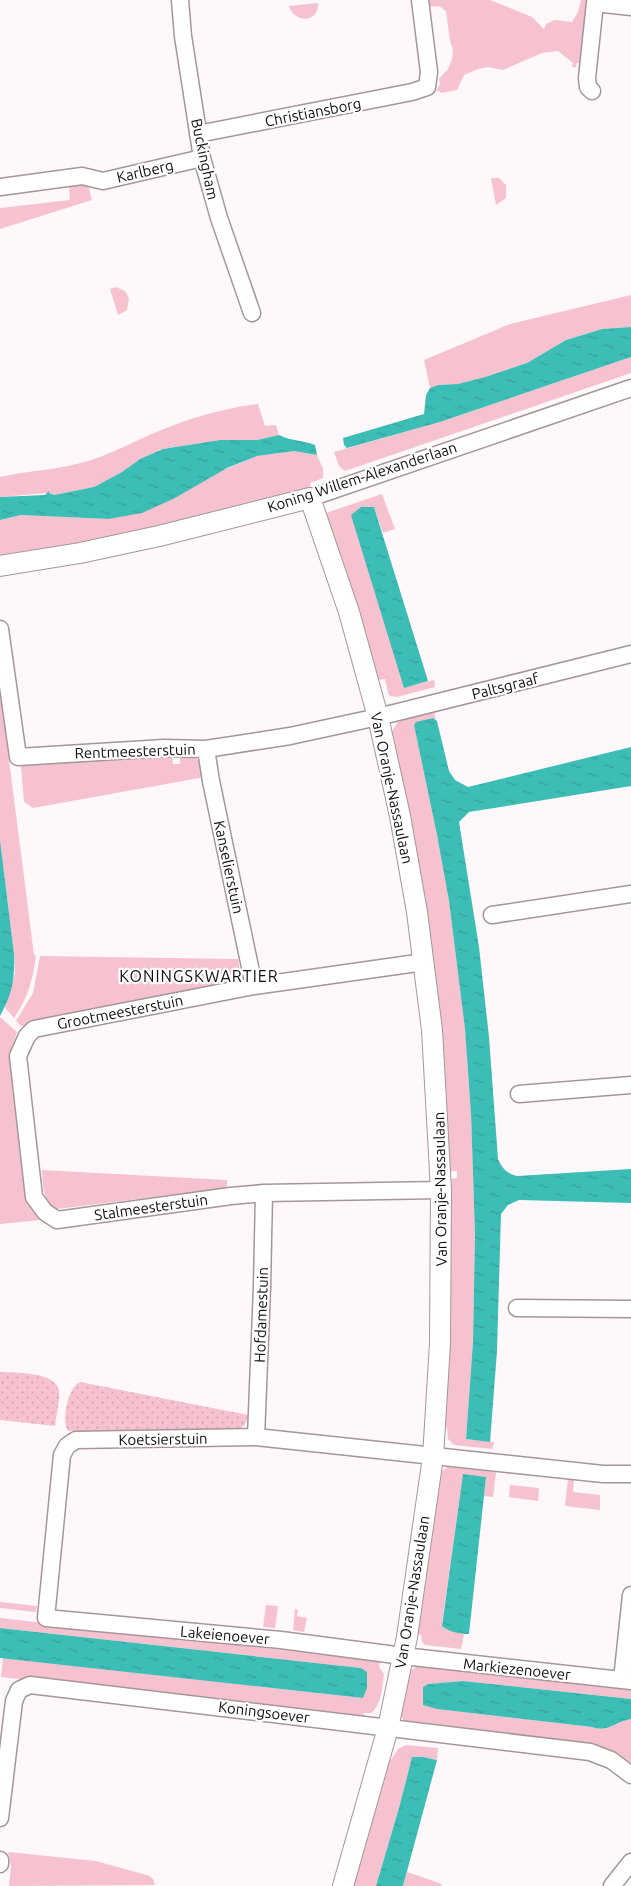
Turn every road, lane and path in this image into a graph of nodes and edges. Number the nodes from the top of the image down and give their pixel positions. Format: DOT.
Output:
graph roads {
  1 [pos="180,0"];
  2 [pos="420,0"];
  3 [pos="631,7"];
  4 [pos="592,90"];
  5 [pos="198,134"];
  6 [pos="202,158"];
  7 [pos="0,187"];
  8 [pos="252,313"];
  9 [pos="631,388"];
  10 [pos="310,498"];
  11 [pos="0,566"];
  12 [pos="0,629"];
  13 [pos="631,654"];
  14 [pos="378,717"];
  15 [pos="206,749"];
  16 [pos="631,894"];
  17 [pos="492,915"];
  18 [pos="424,962"];
  19 [pos="254,986"];
  20 [pos="27,1036"];
  21 [pos="631,1085"];
  22 [pos="520,1094"];
  23 [pos="442,1190"];
  24 [pos="264,1193"];
  25 [pos="517,1308"];
  26 [pos="631,1309"];
  27 [pos="256,1438"];
  28 [pos="433,1457"];
  29 [pos="631,1474"];
  30 [pos="631,1595"];
  31 [pos="46,1618"];
  32 [pos="403,1656"];
  33 [pos="626,1681"];
  34 [pos="388,1728"];
  35 [pos="631,1776"];
  36 [pos="0,1818"];
  37 [pos="0,1860"];
  38 [pos="631,1862"];
  39 [pos="0,1864"];
  40 [pos="343,1886"];
  41 [pos="612,1886"];
  1 -- 5 [label="street, Buckingham"];
  2 -- 5 [label="street, Christiansborg"];
  3 -- 4 [label="street"];
  5 -- 6 [label="street, Buckingham"];
  6 -- 7 [label="street, Karlberg"];
  6 -- 8 [label="street, Buckingham"];
  9 -- 10 [label="street, Koning Willem-Alexanderlaan"];
  10 -- 11 [label="street, Koning Willem-Alexanderlaan"];
  10 -- 14 [label="street, Van Oranje-Nassaulaan"];
  12 -- 15 [label="street, Rentmeesterstuin"];
  13 -- 14 [label="street, Paltsgraaf"];
  14 -- 15 [label="street, Rentmeesterstuin"];
  14 -- 18 [label="street, Van Oranje-Nassaulaan"];
  15 -- 19 [label="street, Kanselierstuin"];
  16 -- 17 [label="street"];
  18 -- 19 [label="street, Grootmeesterstuin"];
  18 -- 23 [label="street, Van Oranje-Nassaulaan"];
  19 -- 20 [label="street, Grootmeesterstuin"];
  20 -- 24 [label="street, Stalmeesterstuin"];
  21 -- 22 [label="street"];
  23 -- 24 [label="street, Stalmeesterstuin"];
  23 -- 28 [label="street, Van Oranje-Nassaulaan"];
  24 -- 27 [label="street, Hofdamestuin"];
  25 -- 26 [label="street"];
  27 -- 28 [label="street, Koetsierstuin"];
  27 -- 31 [label="street, Koetsierstuin"];
  28 -- 29 [label="street, Koetsierstuin"];
  28 -- 32 [label="street, Van Oranje-Nassaulaan"];
  30 -- 33 [label="street"];
  31 -- 32 [label="street, Lakeienoever"];
  32 -- 33 [label="street, Markiezenoever"];
  32 -- 34 [label="street, Van Oranje-Nassaulaan"];
  34 -- 35 [label="street, Koningsoever"];
  34 -- 36 [label="street, Koningsoever"];
  34 -- 40 [label="street, Van Oranje-Nassaulaan"];
  37 -- 39 [label="street"];
  38 -- 41 [label="street"];
}
